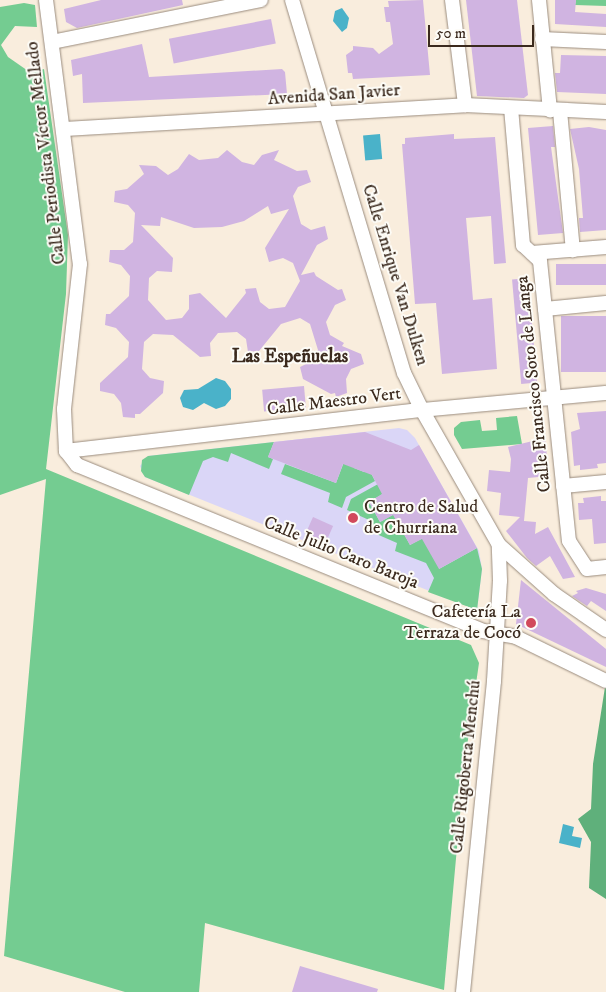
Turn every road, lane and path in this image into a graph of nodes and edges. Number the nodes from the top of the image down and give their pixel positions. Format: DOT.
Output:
graph roads {
  1 [pos="46,0"];
  2 [pos="261,0"];
  3 [pos="292,0"];
  4 [pos="452,0"];
  5 [pos="539,0"];
  6 [pos="243,2"];
  7 [pos="542,39"];
  8 [pos="52,42"];
  9 [pos="606,42"];
  10 [pos="465,105"];
  11 [pos="510,108"];
  12 [pos="555,110"];
  13 [pos="606,112"];
  14 [pos="326,115"];
  15 [pos="64,129"];
  16 [pos="606,247"];
  17 [pos="573,250"];
  18 [pos="532,253"];
  19 [pos="606,303"];
  20 [pos="544,309"];
  21 [pos="606,393"];
  22 [pos="554,398"];
  23 [pos="422,410"];
  24 [pos="66,451"];
  25 [pos="606,482"];
  26 [pos="562,486"];
  27 [pos="499,545"];
  28 [pos="606,567"];
  29 [pos="606,630"];
  30 [pos="497,634"];
  31 [pos="606,681"];
  32 [pos="463,992"];
  1 -- 8 [label="street, Calle Periodista Víctor Mellado"];
  2 -- 6 [label="street"];
  3 -- 14 [label="street, Calle Enrique Van Dulken"];
  4 -- 10 [label="street"];
  5 -- 7 [label="street"];
  6 -- 8 [label="street"];
  7 -- 9 [label="street"];
  7 -- 12 [label="street"];
  8 -- 15 [label="street, Calle Periodista Víctor Mellado"];
  10 -- 11 [label="street, Avenida San Javier"];
  10 -- 14 [label="street, Avenida San Javier"];
  11 -- 12 [label="street, Avenida San Javier"];
  11 -- 18 [label="street, Calle Francisco Soto de Langa"];
  12 -- 13 [label="street, Avenida San Javier"];
  12 -- 17 [label="street"];
  14 -- 15 [label="street, Avenida San Javier"];
  14 -- 23 [label="street, Calle Enrique Van Dulken"];
  15 -- 24 [label="street, Calle Periodista Víctor Mellado"];
  16 -- 17 [label="street"];
  17 -- 18 [label="street"];
  18 -- 20 [label="street, Calle Francisco Soto de Langa"];
  19 -- 20 [label="street"];
  20 -- 22 [label="street, Calle Francisco Soto de Langa"];
  21 -- 22 [label="street, Calle Maestro Vert"];
  22 -- 23 [label="street, Calle Maestro Vert"];
  22 -- 26 [label="street, Calle Francisco Soto de Langa"];
  23 -- 24 [label="street, Calle Maestro Vert"];
  23 -- 27 [label="street, Calle Enrique Van Dulken"];
  24 -- 30 [label="street, Calle Julio Caro Baroja"];
  25 -- 26 [label="street"];
  26 -- 28 [label="street, Calle Francisco Soto de Langa"];
  27 -- 29 [label="street"];
  27 -- 30 [label="street, Calle Rigoberta Menchú"];
  30 -- 31 [label="street, Calle Julio Caro Baroja"];
  30 -- 32 [label="street, Calle Rigoberta Menchú"];
}
